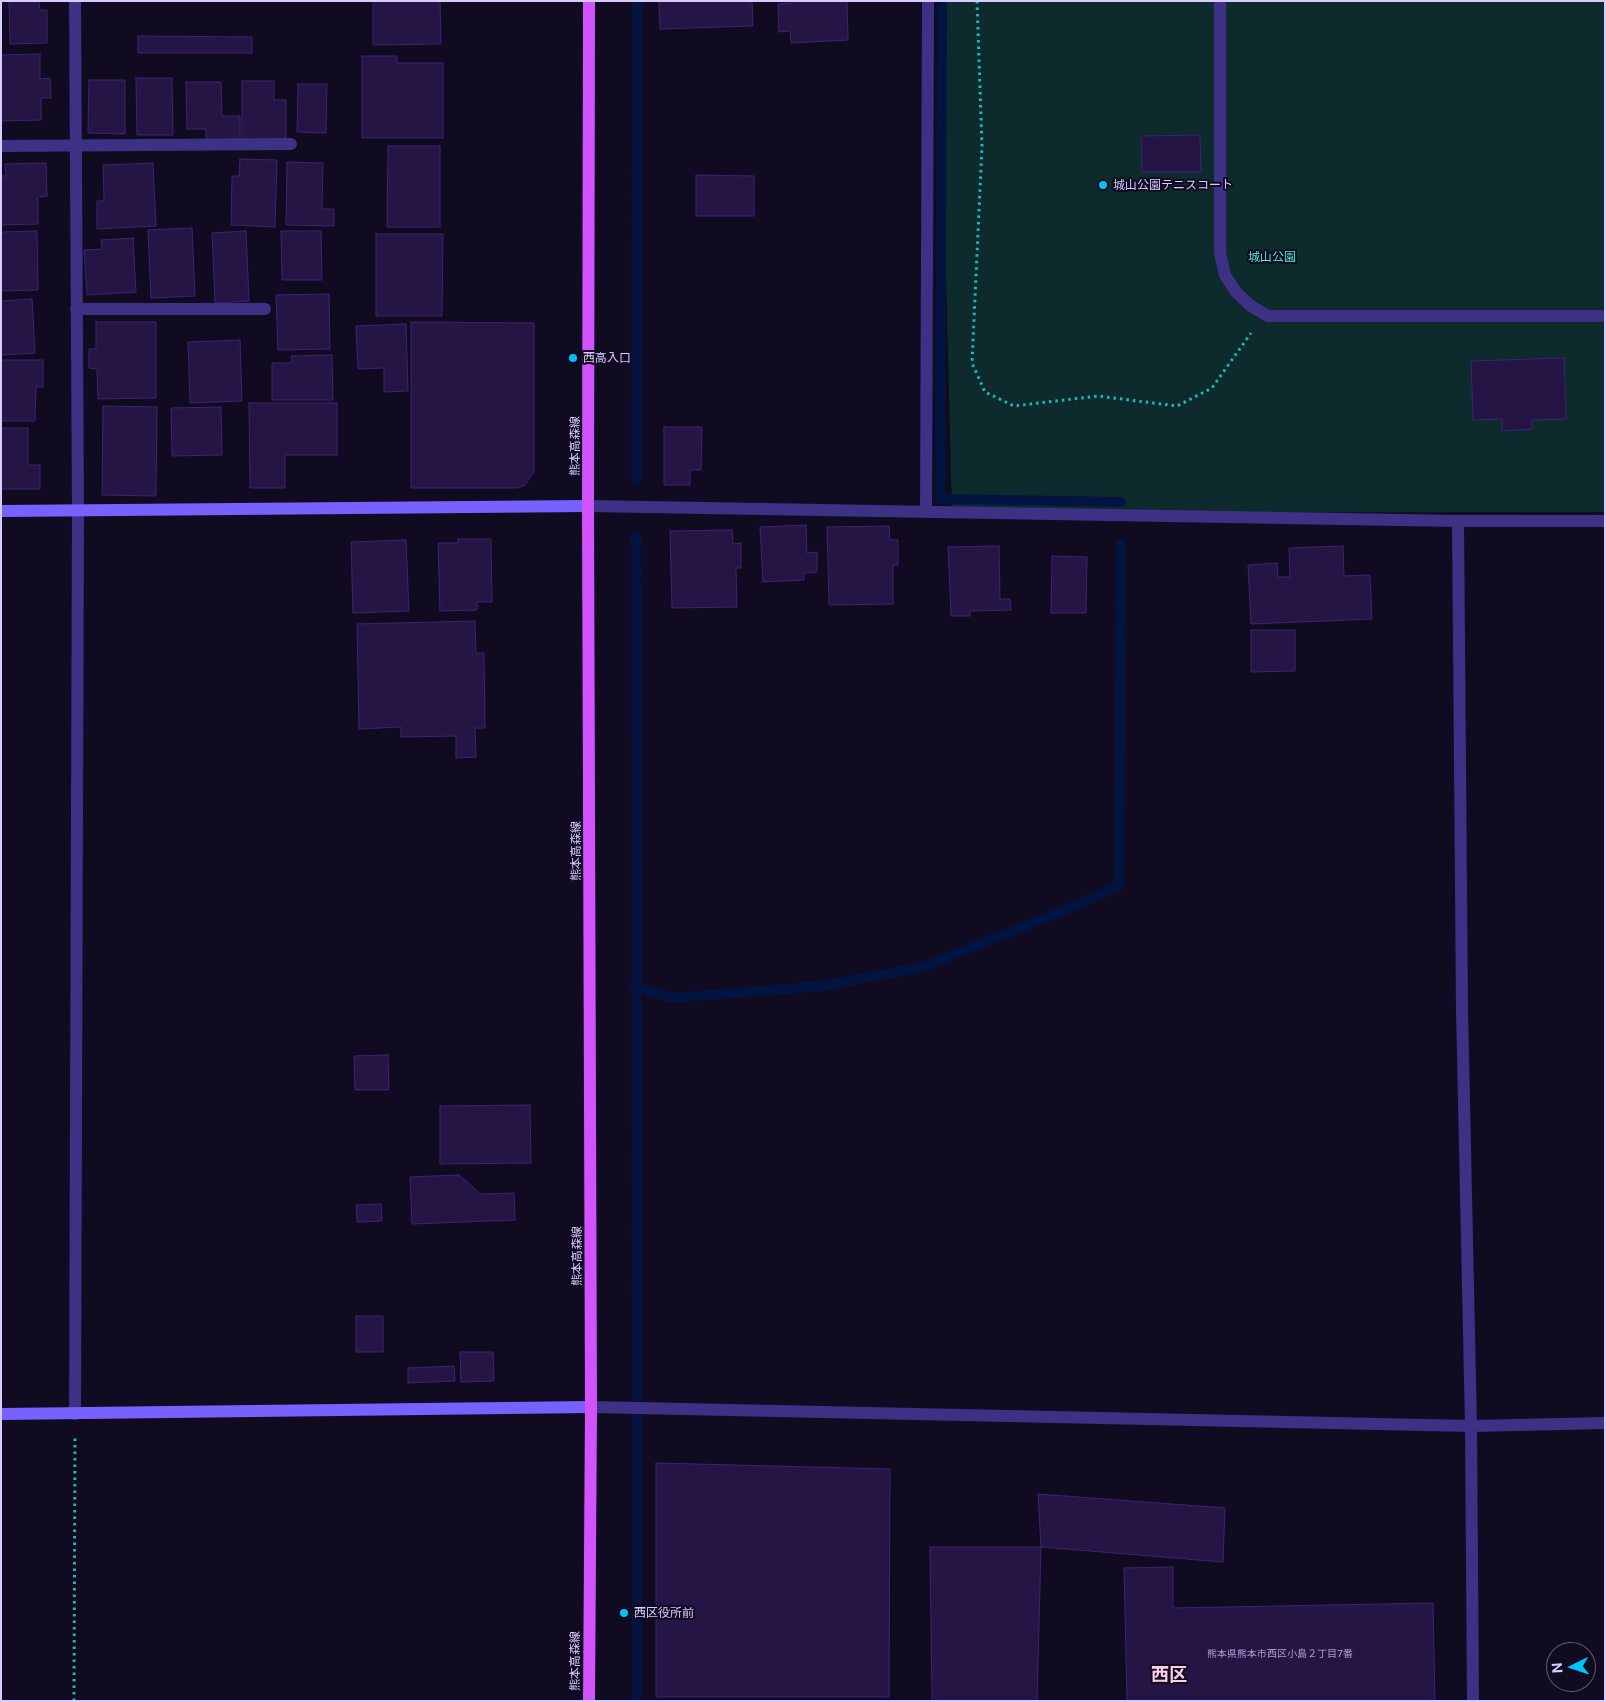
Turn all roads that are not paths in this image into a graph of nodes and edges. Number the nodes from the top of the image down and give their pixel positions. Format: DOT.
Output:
graph roads {
  1 [pos="76,1"];
  2 [pos="589,1"];
  3 [pos="928,1"];
  4 [pos="1220,1"];
  5 [pos="291,144"];
  6 [pos="1,146"];
  7 [pos="76,146"];
  8 [pos="76,309"];
  9 [pos="266,309"];
  10 [pos="1605,316"];
  11 [pos="588,506"];
  12 [pos="1,511"];
  13 [pos="78,511"];
  14 [pos="926,512"];
  15 [pos="1458,521"];
  16 [pos="1605,521"];
  17 [pos="591,1406"];
  18 [pos="1,1414"];
  19 [pos="75,1414"];
  20 [pos="1605,1423"];
  21 [pos="1471,1426"];
  22 [pos="589,1701"];
  23 [pos="1473,1701"];
  1 -- 7 [label="street"];
  2 -- 11 [label="main road, 熊本高森線"];
  3 -- 14 [label="street"];
  4 -- 10 [label="street"];
  5 -- 7 [label="street"];
  6 -- 7 [label="street"];
  7 -- 8 [label="street"];
  8 -- 9 [label="street"];
  8 -- 13 [label="street"];
  11 -- 13 [label="street"];
  11 -- 14 [label="street"];
  11 -- 17 [label="main road, 熊本高森線"];
  12 -- 13 [label="street"];
  13 -- 19 [label="street"];
  14 -- 15 [label="street"];
  15 -- 16 [label="street"];
  15 -- 21 [label="street"];
  17 -- 19 [label="street"];
  17 -- 21 [label="street"];
  17 -- 22 [label="main road, 熊本高森線"];
  18 -- 19 [label="street"];
  20 -- 21 [label="street"];
  21 -- 23 [label="street"];
}
